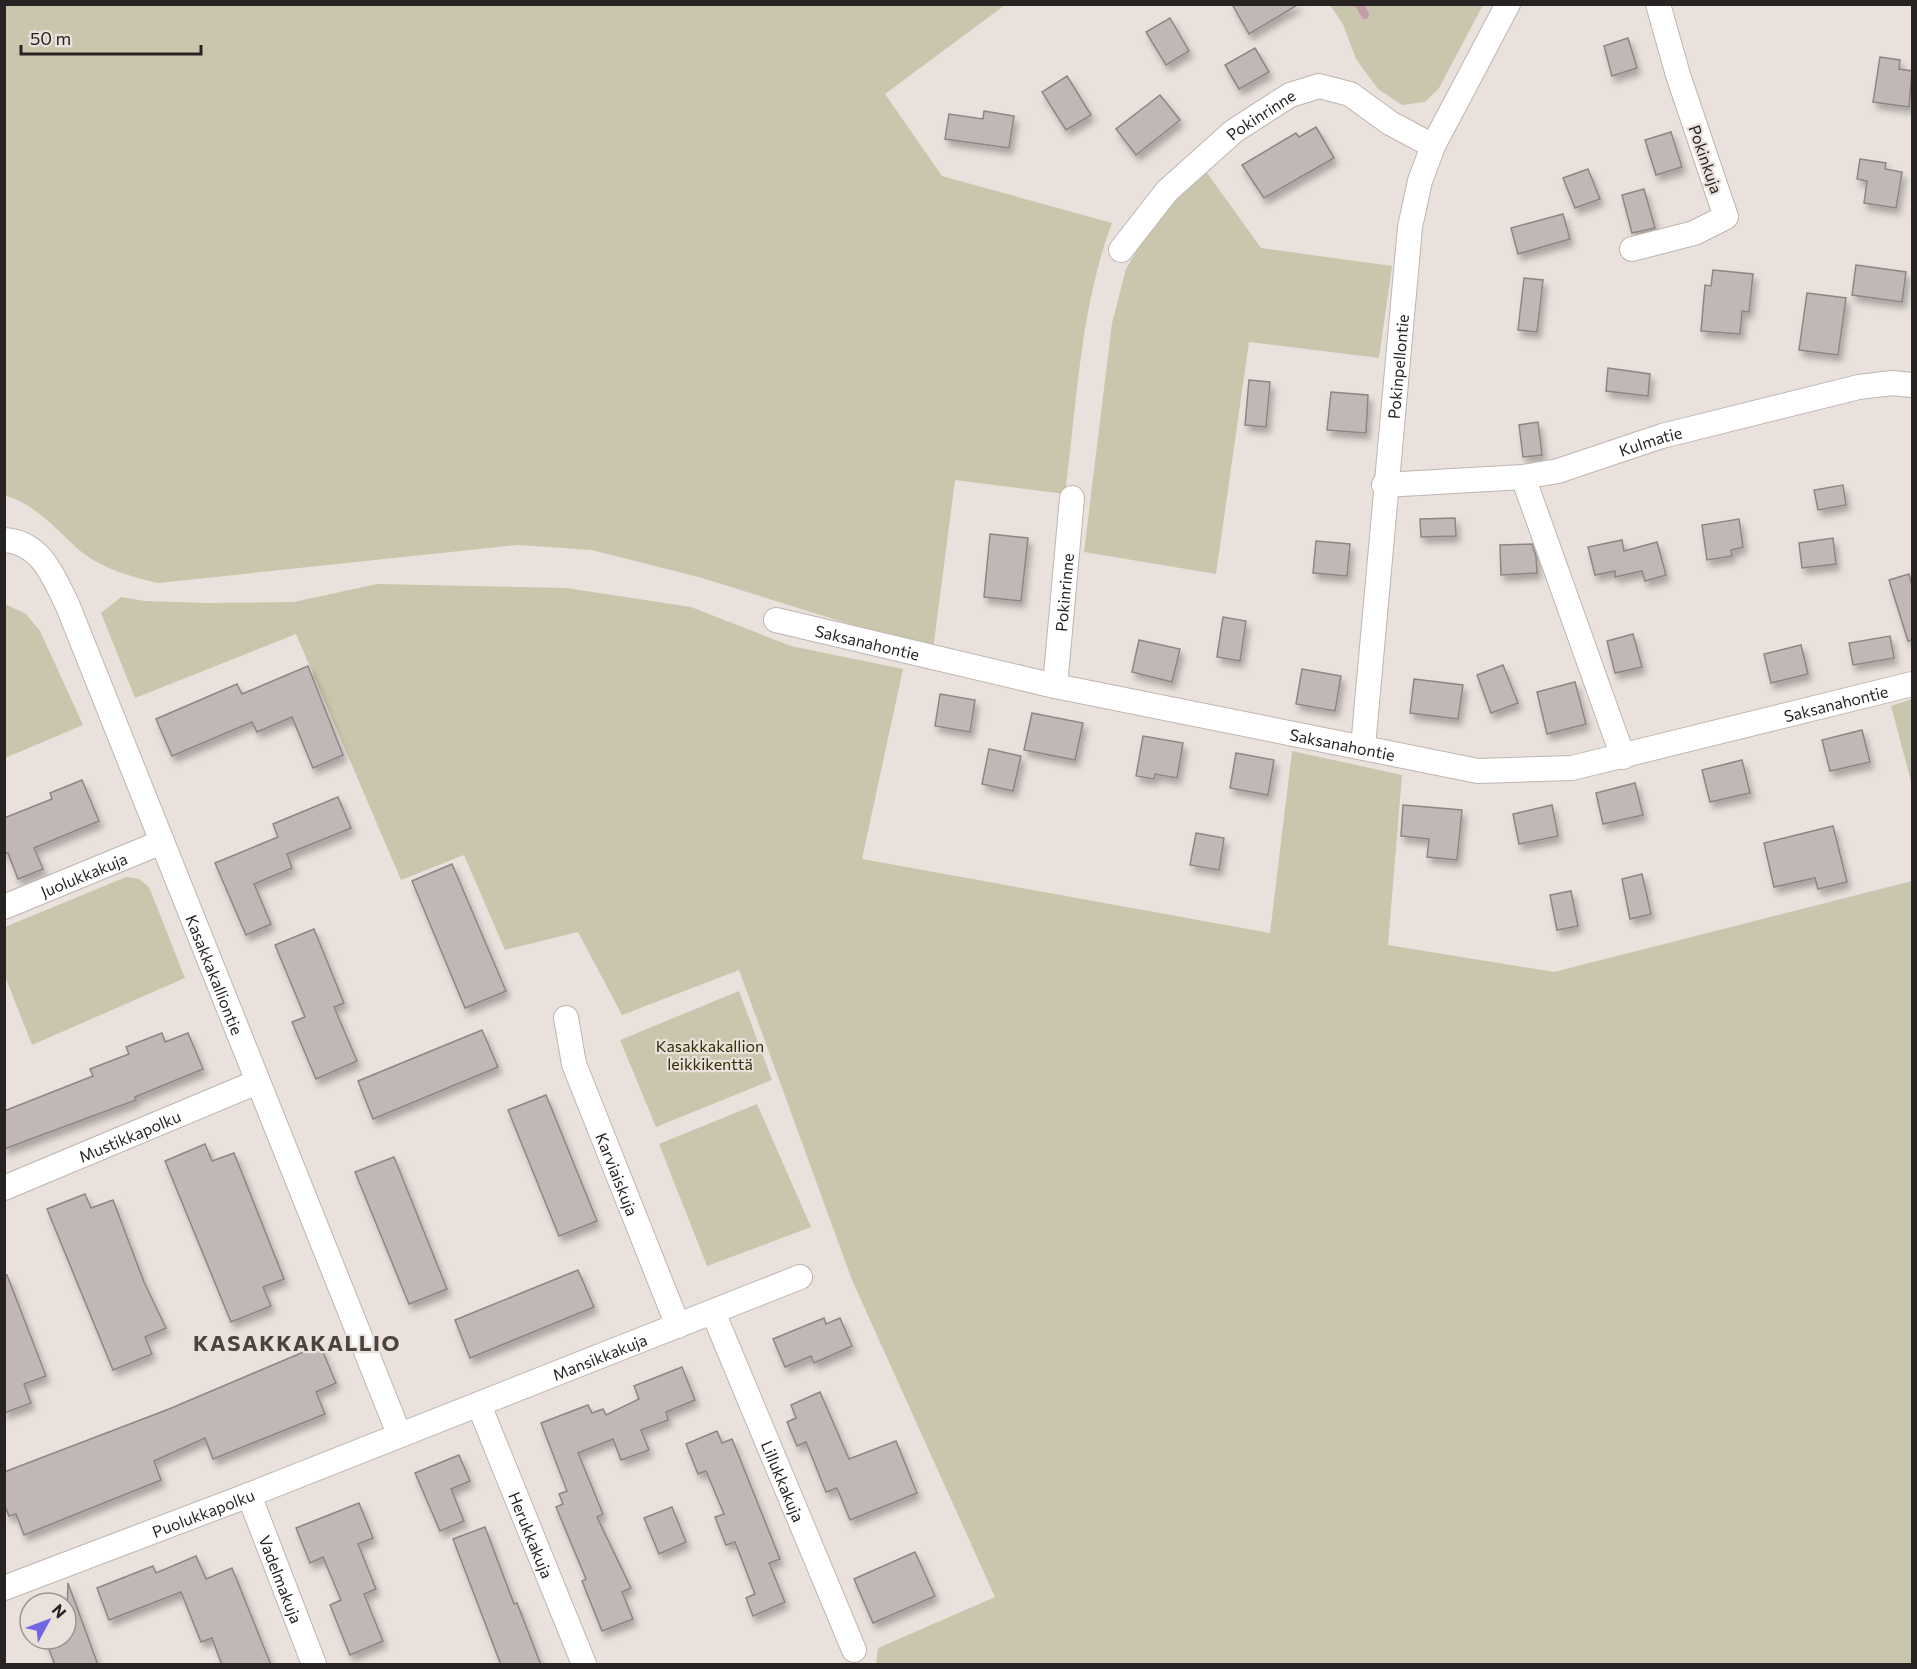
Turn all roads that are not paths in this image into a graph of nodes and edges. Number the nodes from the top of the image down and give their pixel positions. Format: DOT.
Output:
graph roads {
  1 [pos="1508,4"];
  2 [pos="1659,4"];
  3 [pos="1433,146"];
  4 [pos="1632,249"];
  5 [pos="1121,250"];
  6 [pos="1912,385"];
  7 [pos="1523,477"];
  8 [pos="1384,485"];
  9 [pos="1072,498"];
  10 [pos="4,540"];
  11 [pos="776,620"];
  12 [pos="1912,684"];
  13 [pos="1054,686"];
  14 [pos="1363,747"];
  15 [pos="1623,757"];
  16 [pos="162,842"];
  17 [pos="4,907"];
  18 [pos="566,1018"];
  19 [pos="257,1082"];
  20 [pos="4,1188"];
  21 [pos="800,1277"];
  22 [pos="713,1312"];
  23 [pos="678,1326"];
  24 [pos="479,1405"];
  25 [pos="399,1434"];
  26 [pos="249,1495"];
  27 [pos="4,1588"];
  28 [pos="854,1650"];
  29 [pos="314,1665"];
  30 [pos="584,1665"];
  1 -- 3 [label="street, Pokinpellontie"];
  2 -- 4 [label="street, Pokinkuja"];
  3 -- 5 [label="street, Pokinrinne"];
  3 -- 8 [label="street, Pokinpellontie"];
  6 -- 7 [label="street, Kulmatie"];
  7 -- 8 [label="street, Kulmatie"];
  7 -- 15 [label="street"];
  8 -- 14 [label="street, Pokinpellontie"];
  9 -- 13 [label="street, Pokinrinne"];
  10 -- 16 [label="street, Kasakkakalliontie"];
  11 -- 13 [label="street, Saksanahontie"];
  12 -- 15 [label="street, Saksanahontie"];
  13 -- 14 [label="street, Saksanahontie"];
  14 -- 15 [label="street, Saksanahontie"];
  16 -- 17 [label="street, Juolukkakuja"];
  16 -- 19 [label="street, Kasakkakalliontie"];
  18 -- 23 [label="street, Karviaiskuja"];
  19 -- 20 [label="street, Mustikkapolku"];
  19 -- 25 [label="street, Kasakkakalliontie"];
  21 -- 22 [label="street, Mansikkakuja"];
  22 -- 23 [label="street, Mansikkakuja"];
  22 -- 28 [label="street, Lillukkakuja"];
  23 -- 24 [label="street, Mansikkakuja"];
  24 -- 25 [label="street, Mansikkakuja"];
  24 -- 30 [label="street, Herukkakuja"];
  25 -- 26 [label="street, Puolukkapolku"];
  26 -- 27 [label="street, Puolukkapolku"];
  26 -- 29 [label="street, Vadelmakuja"];
}
